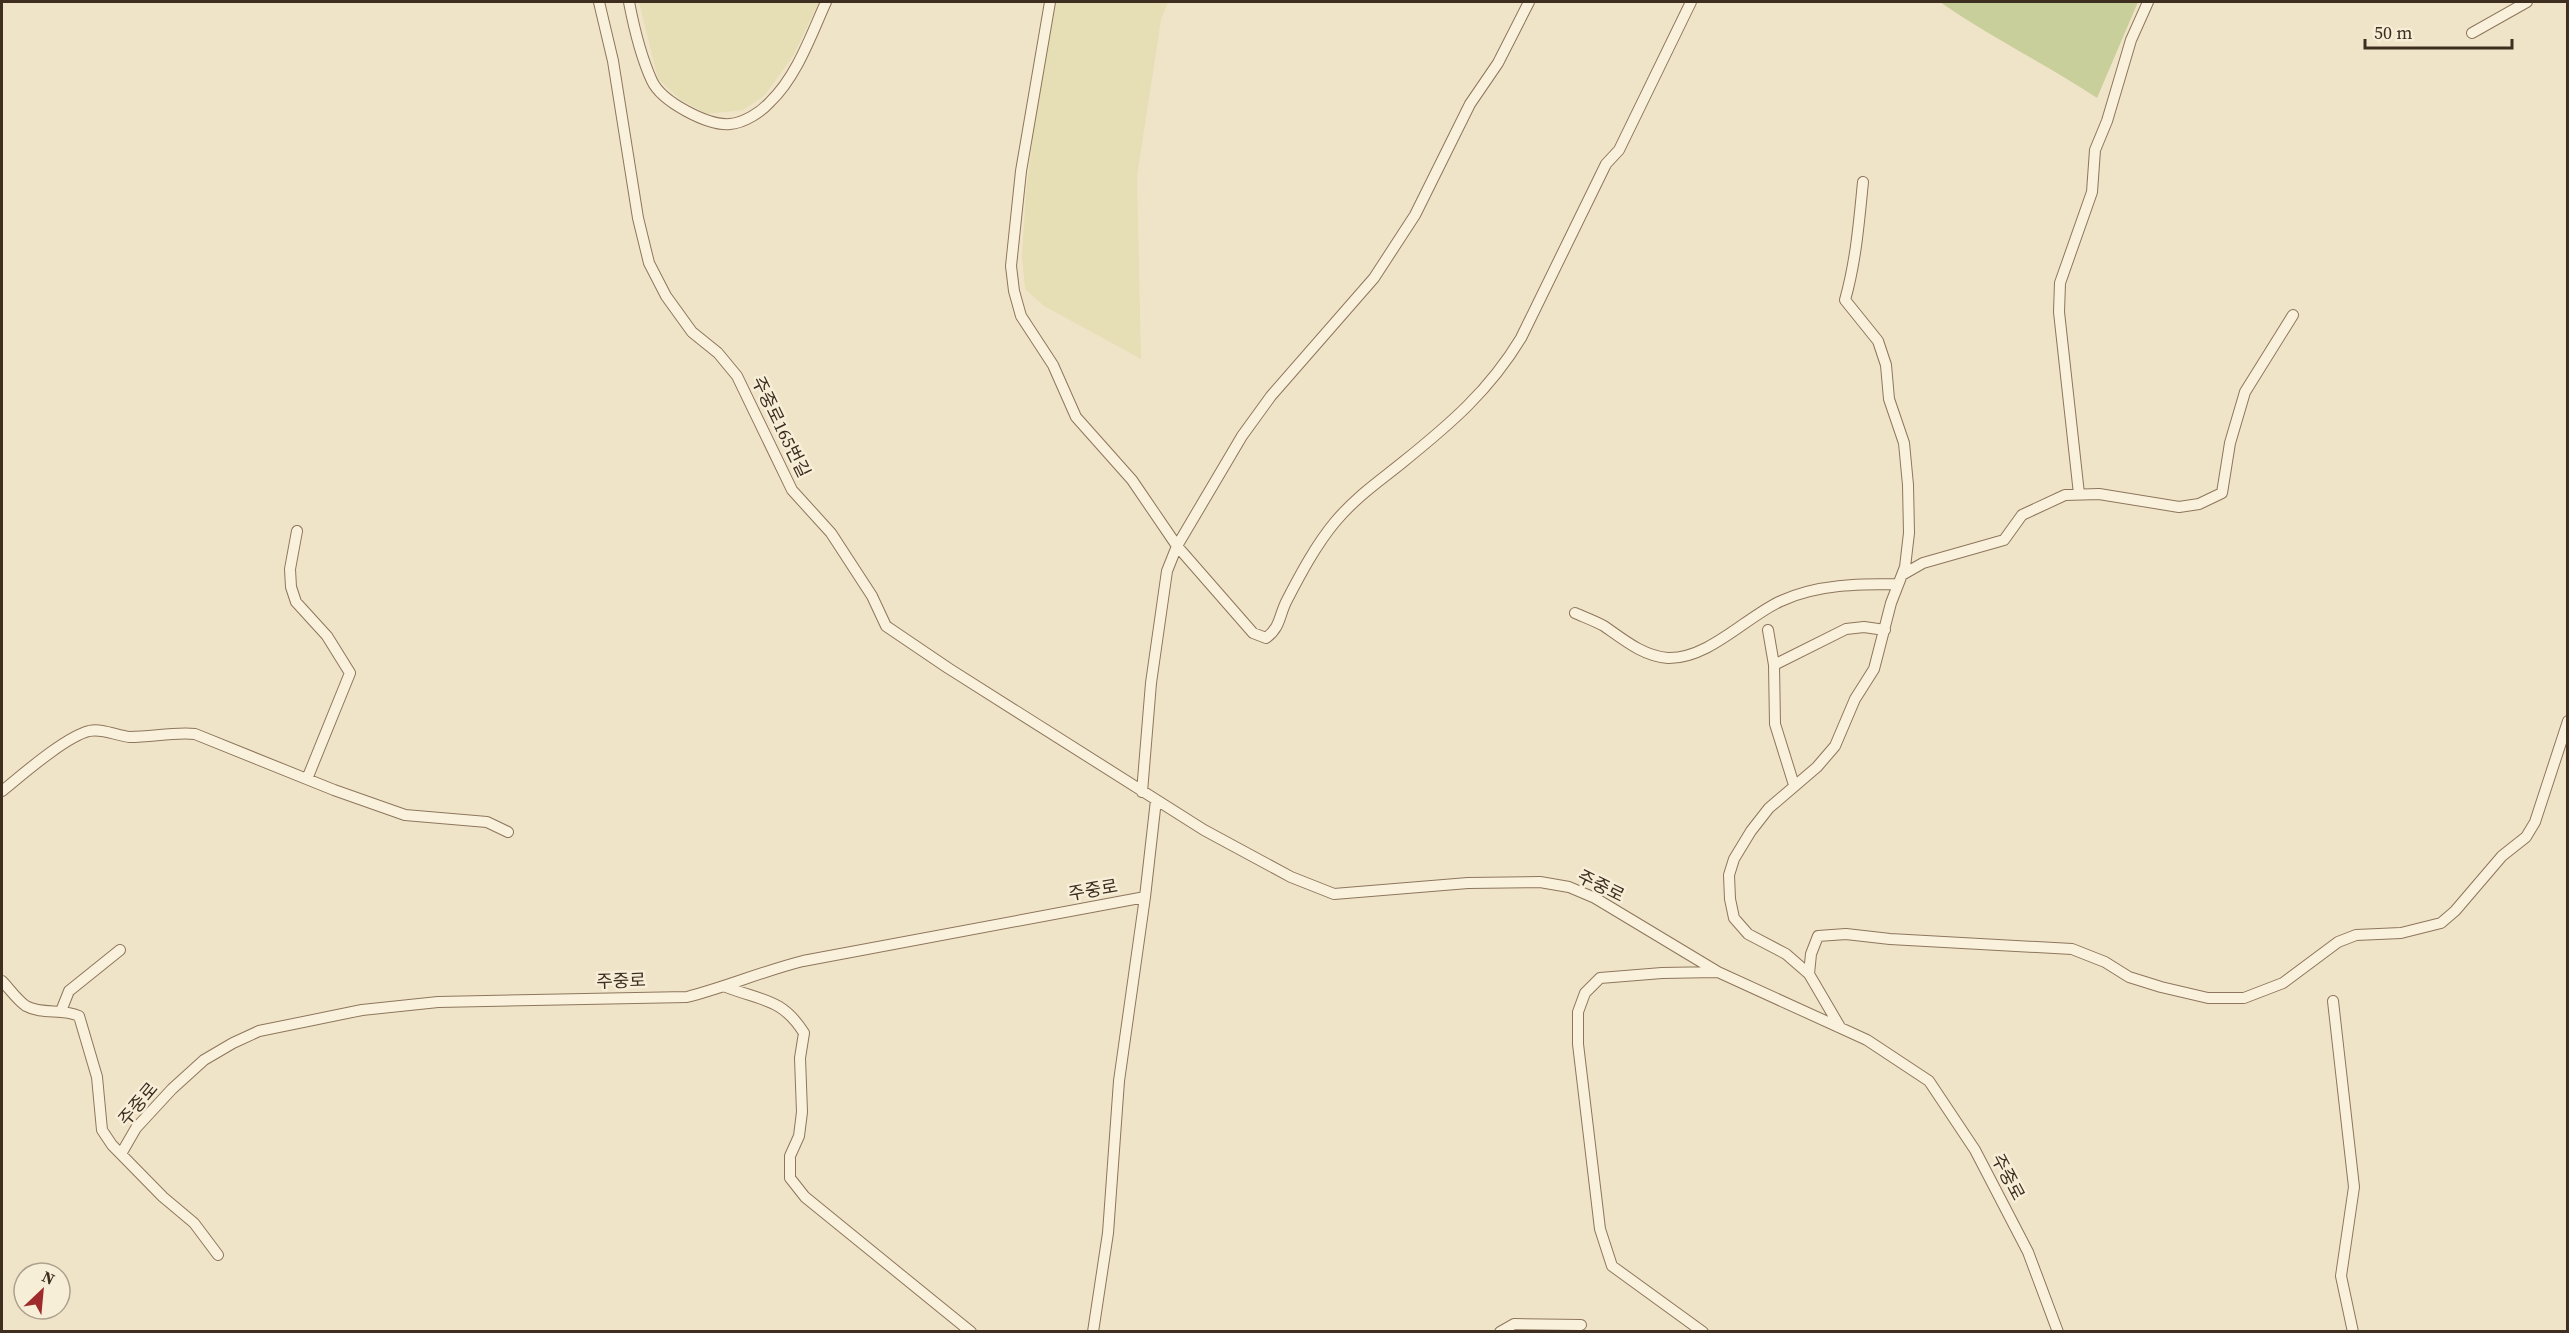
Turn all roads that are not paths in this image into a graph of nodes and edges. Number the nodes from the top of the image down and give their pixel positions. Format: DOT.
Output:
graph roads {
  1 [pos="599,2"];
  2 [pos="630,2"];
  3 [pos="826,2"];
  4 [pos="1050,2"];
  5 [pos="1528,2"];
  6 [pos="1691,2"];
  7 [pos="2148,2"];
  8 [pos="2528,2"];
  9 [pos="2472,33"];
  10 [pos="1863,182"];
  11 [pos="2292,315"];
  12 [pos="2079,494"];
  13 [pos="297,531"];
  14 [pos="1177,546"];
  15 [pos="1900,579"];
  16 [pos="1575,613"];
  17 [pos="1768,630"];
  18 [pos="1885,630"];
  19 [pos="1774,665"];
  20 [pos="2568,721"];
  21 [pos="307,779"];
  22 [pos="1794,785"];
  23 [pos="2,791"];
  24 [pos="1142,792"];
  25 [pos="1156,800"];
  26 [pos="508,832"];
  27 [pos="1145,897"];
  28 [pos="120,950"];
  29 [pos="1718,972"];
  30 [pos="1809,974"];
  31 [pos="2,981"];
  32 [pos="726,987"];
  33 [pos="2333,1000"];
  34 [pos="61,1011"];
  35 [pos="1840,1027"];
  36 [pos="121,1154"];
  37 [pos="218,1255"];
  38 [pos="1581,1325"];
  39 [pos="971,1332"];
  40 [pos="1093,1332"];
  41 [pos="1500,1332"];
  42 [pos="1703,1332"];
  43 [pos="2058,1332"];
  44 [pos="2353,1332"];
  1 -- 24 [label="lane, 주중로165번길"];
  2 -- 3 [label="lane"];
  4 -- 14 [label="lane"];
  5 -- 14 [label="lane"];
  6 -- 14 [label="lane"];
  7 -- 12 [label="lane"];
  8 -- 9 [label="lane"];
  10 -- 15 [label="lane"];
  11 -- 12 [label="lane"];
  12 -- 15 [label="lane"];
  13 -- 21 [label="lane"];
  14 -- 24 [label="lane"];
  15 -- 16 [label="lane"];
  15 -- 18 [label="lane"];
  17 -- 19 [label="lane"];
  18 -- 19 [label="lane"];
  18 -- 22 [label="lane"];
  19 -- 22 [label="lane"];
  20 -- 30 [label="lane"];
  21 -- 23 [label="lane"];
  21 -- 26 [label="lane"];
  22 -- 30 [label="lane"];
  24 -- 25 [label="lane, 주중로165번길"];
  25 -- 27 [label="lane, 주중로"];
  25 -- 29 [label="lane, 주중로"];
  27 -- 32 [label="lane, 주중로"];
  27 -- 40 [label="lane"];
  28 -- 34 [label="lane"];
  29 -- 35 [label="lane, 주중로"];
  29 -- 42 [label="lane"];
  30 -- 35 [label="lane"];
  31 -- 34 [label="lane, 주중로"];
  32 -- 36 [label="lane, 주중로"];
  32 -- 39 [label="lane"];
  33 -- 44 [label="lane"];
  34 -- 36 [label="lane, 주중로"];
  35 -- 43 [label="lane, 주중로"];
  36 -- 37 [label="lane"];
  38 -- 41 [label="lane"];
}
